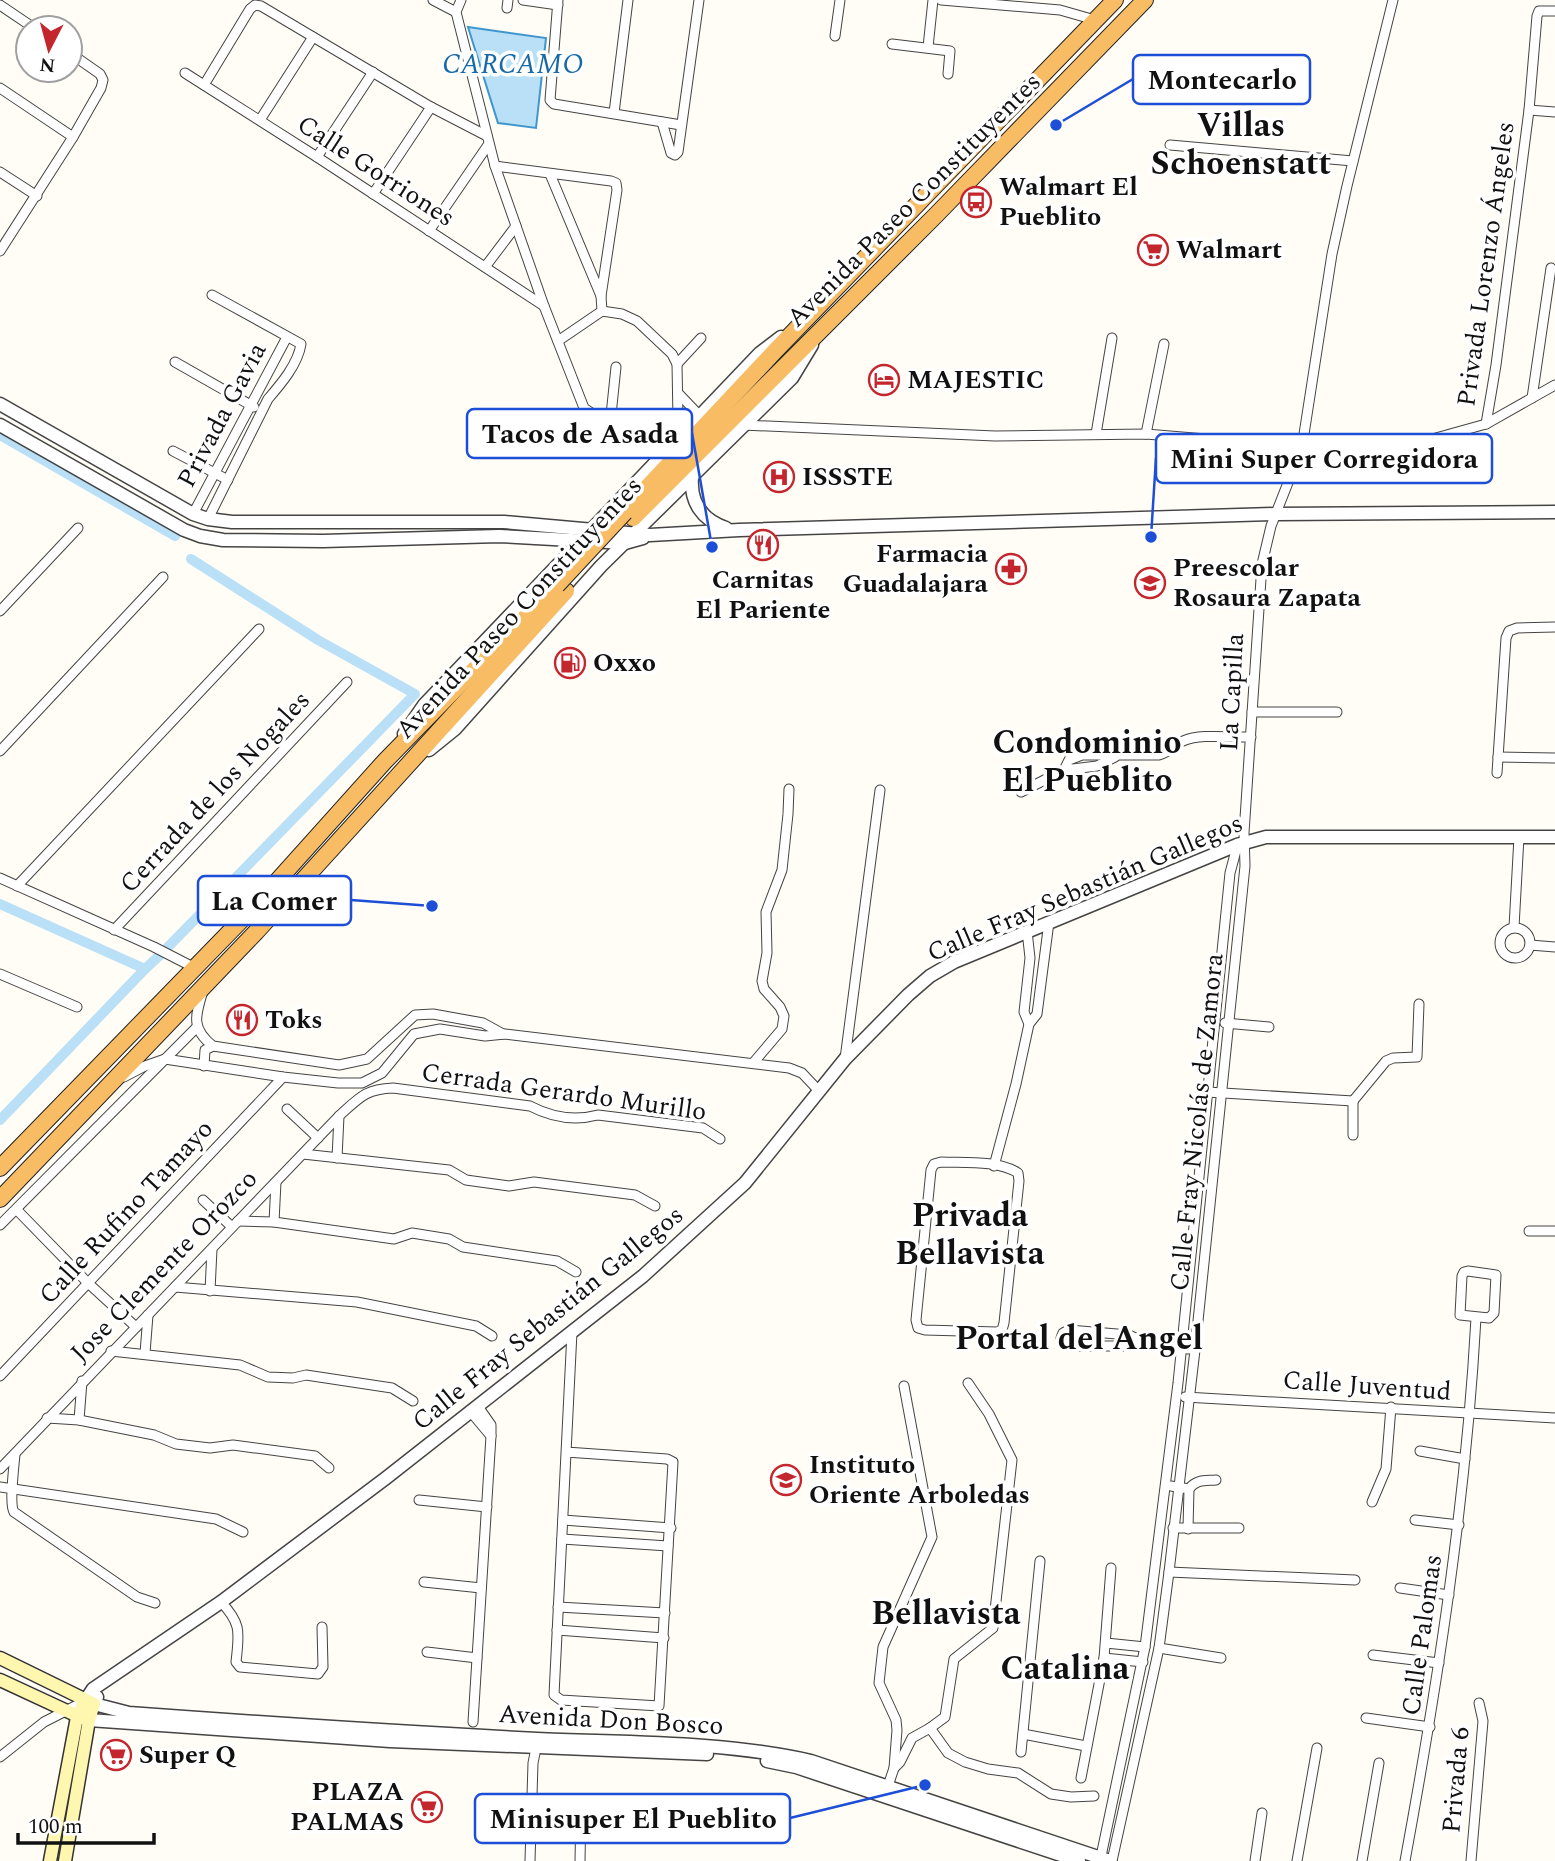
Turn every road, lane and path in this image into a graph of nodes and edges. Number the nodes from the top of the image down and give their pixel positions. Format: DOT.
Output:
graph roads {
  1 [pos="433,0"];
  2 [pos="461,0"];
  3 [pos="523,0"];
  4 [pos="628,0"];
  5 [pos="699,0"];
  6 [pos="840,0"];
  7 [pos="933,0"];
  8 [pos="941,0"];
  9 [pos="1115,0"];
  10 [pos="1145,0"];
  11 [pos="1394,0"];
  12 [pos="558,2"];
  13 [pos="1555,11"];
  14 [pos="456,12"];
  15 [pos="1095,20"];
  16 [pos="835,36"];
  17 [pos="313,37"];
  18 [pos="892,44"];
  19 [pos="928,47"];
  20 [pos="84,63"];
  21 [pos="373,72"];
  22 [pos="185,73"];
  23 [pos="948,74"];
  24 [pos="204,85"];
  25 [pos="0,88"];
  26 [pos="431,107"];
  27 [pos="1528,110"];
  28 [pos="1555,112"];
  29 [pos="614,113"];
  30 [pos="260,120"];
  31 [pos="662,122"];
  32 [pos="681,125"];
  33 [pos="73,137"];
  34 [pos="488,140"];
  35 [pos="1170,145"];
  36 [pos="317,157"];
  37 [pos="1353,161"];
  38 [pos="495,166"];
  39 [pos="0,172"];
  40 [pos="550,174"];
  41 [pos="373,194"];
  42 [pos="37,196"];
  43 [pos="516,226"];
  44 [pos="429,231"];
  45 [pos="0,251"];
  46 [pos="485,267"];
  47 [pos="1551,268"];
  48 [pos="212,295"];
  49 [pos="601,296"];
  50 [pos="544,306"];
  51 [pos="603,311"];
  52 [pos="810,315"];
  53 [pos="821,330"];
  54 [pos="287,337"];
  55 [pos="701,338"];
  56 [pos="1112,338"];
  57 [pos="558,341"];
  58 [pos="1164,344"];
  59 [pos="175,362"];
  60 [pos="677,364"];
  61 [pos="616,367"];
  62 [pos="1555,384"];
  63 [pos="678,393"];
  64 [pos="1532,398"];
  65 [pos="0,404"];
  66 [pos="251,405"];
  67 [pos="262,411"];
  68 [pos="611,415"];
  69 [pos="697,419"];
  70 [pos="678,420"];
  71 [pos="1486,424"];
  72 [pos="0,425"];
  73 [pos="743,425"];
  74 [pos="1146,434"];
  75 [pos="1096,435"];
  76 [pos="1302,447"];
  77 [pos="173,451"];
  78 [pos="215,473"];
  79 [pos="692,477"];
  80 [pos="228,480"];
  81 [pos="1555,512"];
  82 [pos="193,514"];
  83 [pos="1276,514"];
  84 [pos="208,519"];
  85 [pos="503,522"];
  86 [pos="78,528"];
  87 [pos="591,529"];
  88 [pos="733,530"];
  89 [pos="499,536"];
  90 [pos="630,538"];
  91 [pos="582,540"];
  92 [pos="567,555"];
  93 [pos="601,566"];
  94 [pos="550,573"];
  95 [pos="163,577"];
  96 [pos="579,590"];
  97 [pos="0,611"];
  98 [pos="1555,627"];
  99 [pos="259,629"];
  100 [pos="347,682"];
  101 [pos="450,706"];
  102 [pos="1252,712"];
  103 [pos="1337,712"];
  104 [pos="1251,737"];
  105 [pos="0,751"];
  106 [pos="1498,757"];
  107 [pos="1555,758"];
  108 [pos="385,761"];
  109 [pos="1497,773"];
  110 [pos="399,775"];
  111 [pos="789,789"];
  112 [pos="880,790"];
  113 [pos="1021,792"];
  114 [pos="1519,837"];
  115 [pos="1555,837"];
  116 [pos="1242,840"];
  117 [pos="0,878"];
  118 [pos="17,886"];
  119 [pos="1049,922"];
  120 [pos="1514,927"];
  121 [pos="114,930"];
  122 [pos="1027,931"];
  123 [pos="1530,946"];
  124 [pos="1555,947"];
  125 [pos="195,968"];
  126 [pos="0,974"];
  127 [pos="206,984"];
  128 [pos="1419,1004"];
  129 [pos="77,1007"];
  130 [pos="1214,1022"];
  131 [pos="1228,1023"];
  132 [pos="1029,1024"];
  133 [pos="197,1027"];
  134 [pos="1269,1027"];
  135 [pos="505,1034"];
  136 [pos="213,1046"];
  137 [pos="165,1059"];
  138 [pos="845,1059"];
  139 [pos="754,1062"];
  140 [pos="204,1066"];
  141 [pos="283,1077"];
  142 [pos="109,1085"];
  143 [pos="819,1091"];
  144 [pos="1207,1092"];
  145 [pos="1222,1093"];
  146 [pos="361,1096"];
  147 [pos="1353,1101"];
  148 [pos="287,1109"];
  149 [pos="339,1116"];
  150 [pos="1353,1135"];
  151 [pos="318,1138"];
  152 [pos="720,1139"];
  153 [pos="303,1154"];
  154 [pos="337,1158"];
  155 [pos="994,1166"];
  156 [pos="0,1168"];
  157 [pos="276,1182"];
  158 [pos="6,1193"];
  159 [pos="203,1200"];
  160 [pos="655,1206"];
  161 [pos="0,1209"];
  162 [pos="17,1210"];
  163 [pos="274,1222"];
  164 [pos="235,1224"];
  165 [pos="0,1226"];
  166 [pos="1529,1231"];
  167 [pos="1555,1231"];
  168 [pos="212,1249"];
  169 [pos="576,1272"];
  170 [pos="88,1283"];
  171 [pos="175,1286"];
  172 [pos="210,1290"];
  173 [pos="148,1315"];
  174 [pos="1476,1318"];
  175 [pos="136,1327"];
  176 [pos="572,1332"];
  177 [pos="492,1336"];
  178 [pos="1145,1342"];
  179 [pos="1182,1348"];
  180 [pos="111,1350"];
  181 [pos="1195,1350"];
  182 [pos="145,1353"];
  183 [pos="0,1376"];
  184 [pos="82,1381"];
  185 [pos="968,1383"];
  186 [pos="904,1386"];
  187 [pos="1177,1396"];
  188 [pos="1188,1397"];
  189 [pos="413,1401"];
  190 [pos="1391,1407"];
  191 [pos="474,1408"];
  192 [pos="1471,1414"];
  193 [pos="47,1418"];
  194 [pos="1555,1418"];
  195 [pos="79,1420"];
  196 [pos="1420,1451"];
  197 [pos="566,1452"];
  198 [pos="15,1454"];
  199 [pos="1465,1459"];
  200 [pos="0,1468"];
  201 [pos="330,1468"];
  202 [pos="1216,1480"];
  203 [pos="1164,1486"];
  204 [pos="0,1487"];
  205 [pos="1177,1487"];
  206 [pos="14,1489"];
  207 [pos="1189,1489"];
  208 [pos="419,1500"];
  209 [pos="1372,1502"];
  210 [pos="487,1507"];
  211 [pos="563,1520"];
  212 [pos="1415,1520"];
  213 [pos="1459,1525"];
  214 [pos="671,1528"];
  215 [pos="1173,1528"];
  216 [pos="1188,1528"];
  217 [pos="1239,1528"];
  218 [pos="243,1532"];
  219 [pos="562,1539"];
  220 [pos="668,1546"];
  221 [pos="1040,1562"];
  222 [pos="1111,1568"];
  223 [pos="1169,1572"];
  224 [pos="1355,1580"];
  225 [pos="424,1582"];
  226 [pos="481,1588"];
  227 [pos="1400,1588"];
  228 [pos="1449,1595"];
  229 [pos="221,1602"];
  230 [pos="155,1603"];
  231 [pos="558,1607"];
  232 [pos="665,1613"];
  233 [pos="322,1628"];
  234 [pos="1147,1629"];
  235 [pos="1161,1629"];
  236 [pos="557,1630"];
  237 [pos="664,1638"];
  238 [pos="1106,1643"];
  239 [pos="1145,1647"];
  240 [pos="1158,1648"];
  241 [pos="427,1652"];
  242 [pos="1373,1655"];
  243 [pos="0,1658"];
  244 [pos="477,1658"];
  245 [pos="1104,1658"];
  246 [pos="1221,1658"];
  247 [pos="1143,1662"];
  248 [pos="1439,1663"];
  249 [pos="0,1680"];
  250 [pos="48,1681"];
  251 [pos="34,1695"];
  252 [pos="89,1702"];
  253 [pos="1479,1703"];
  254 [pos="63,1711"];
  255 [pos="83,1718"];
  256 [pos="1366,1718"];
  257 [pos="472,1722"];
  258 [pos="1430,1727"];
  259 [pos="930,1728"];
  260 [pos="1023,1734"];
  261 [pos="1086,1746"];
  262 [pos="536,1748"];
  263 [pos="1317,1748"];
  264 [pos="684,1749"];
  265 [pos="1021,1752"];
  266 [pos="0,1757"];
  267 [pos="1379,1763"];
  268 [pos="894,1768"];
  269 [pos="1081,1778"];
  270 [pos="886,1793"];
  271 [pos="1094,1796"];
  272 [pos="532,1808"];
  273 [pos="1262,1814"];
  274 [pos="1061,1858"];
  275 [pos="1106,1860"];
  276 [pos="50,1861"];
  277 [pos="65,1861"];
  278 [pos="530,1861"];
  279 [pos="580,1861"];
  280 [pos="1079,1861"];
  281 [pos="1255,1861"];
  282 [pos="1297,1861"];
  283 [pos="1362,1861"];
  284 [pos="1405,1861"];
  285 [pos="1471,1861"];
  1 -- 14 [label="street"];
  2 -- 14 [label="street"];
  3 -- 12 [label="street"];
  4 -- 29 [label="street"];
  5 -- 32 [label="street"];
  6 -- 16 [label="street"];
  7 -- 19 [label="street"];
  8 -- 15 [label="street"];
  9 -- 15 [label="highway, Avenida Paseo Constituyentes"];
  10 -- 53 [label="highway, Avenida Paseo Constituyentes"];
  11 -- 37 [label="street, La Capilla"];
  12 -- 29 [label="street"];
  13 -- 27 [label="street, Privada Lorenzo Ángeles"];
  14 -- 34 [label="street"];
  15 -- 52 [label="highway, Avenida Paseo Constituyentes"];
  17 -- 21 [label="street"];
  17 -- 24 [label="street"];
  17 -- 30 [label="street"];
  18 -- 19 [label="street"];
  19 -- 23 [label="street"];
  20 -- 33 [label="street"];
  21 -- 26 [label="street"];
  21 -- 36 [label="street"];
  22 -- 24 [label="street, Calle Gorriones"];
  24 -- 30 [label="street, Calle Gorriones"];
  25 -- 33 [label="street"];
  26 -- 34 [label="street"];
  26 -- 41 [label="street"];
  27 -- 28 [label="street, Privada Lorenzo Ángeles"];
  27 -- 71 [label="street, Privada Lorenzo Ángeles"];
  29 -- 31 [label="street"];
  30 -- 36 [label="street, Calle Gorriones"];
  31 -- 32 [label="street"];
  31 -- 32 [label="street"];
  33 -- 42 [label="street"];
  34 -- 38 [label="street"];
  34 -- 44 [label="street"];
  35 -- 37 [label="street"];
  36 -- 41 [label="street, Calle Gorriones"];
  37 -- 76 [label="street, La Capilla"];
  38 -- 40 [label="street"];
  38 -- 43 [label="street"];
  39 -- 42 [label="street"];
  40 -- 49 [label="street"];
  40 -- 49 [label="street"];
  41 -- 44 [label="street, Calle Gorriones"];
  42 -- 45 [label="street"];
  43 -- 46 [label="street"];
  43 -- 50 [label="street"];
  44 -- 46 [label="street, Calle Gorriones"];
  46 -- 50 [label="street, Calle Gorriones"];
  47 -- 64 [label="street"];
  48 -- 54 [label="street"];
  49 -- 51 [label="street"];
  50 -- 57 [label="street"];
  51 -- 57 [label="street"];
  51 -- 60 [label="street"];
  52 -- 69 [label="street"];
  52 -- 101 [label="highway, Avenida Paseo Constituyentes, bridge"];
  53 -- 73 [label="street"];
  53 -- 101 [label="highway, Avenida Paseo Constituyentes"];
  54 -- 66 [label="street, Privada Gavia"];
  54 -- 67 [label="street, Privada Gavia"];
  55 -- 60 [label="street"];
  56 -- 75 [label="street"];
  57 -- 68 [label="street"];
  58 -- 74 [label="street"];
  59 -- 66 [label="street"];
  60 -- 63 [label="street"];
  61 -- 68 [label="street"];
  62 -- 64 [label="street"];
  63 -- 69 [label="street"];
  63 -- 70 [label="street"];
  64 -- 71 [label="street"];
  65 -- 82 [label="street"];
  66 -- 67 [label="street"];
  66 -- 78 [label="street, Privada Gavia"];
  67 -- 80 [label="street, Privada Gavia"];
  68 -- 70 [label="street"];
  69 -- 70 [label="street"];
  69 -- 87 [label="street"];
  71 -- 76 [label="street"];
  72 -- 89 [label="street"];
  73 -- 75 [label="street"];
  73 -- 79 [label="street"];
  74 -- 75 [label="street"];
  74 -- 76 [label="street"];
  76 -- 83 [label="street, La Capilla"];
  77 -- 78 [label="street"];
  78 -- 80 [label="street"];
  78 -- 82 [label="street, Privada Gavia"];
  79 -- 88 [label="street"];
  79 -- 90 [label="street"];
  80 -- 84 [label="street, Privada Gavia"];
  81 -- 83 [label="street"];
  82 -- 84 [label="street"];
  83 -- 88 [label="street"];
  83 -- 102 [label="street, La Capilla"];
  84 -- 85 [label="street"];
  85 -- 87 [label="street"];
  85 -- 89 [label="street"];
  86 -- 97 [label="street"];
  87 -- 90 [label="street"];
  87 -- 91 [label="street"];
  88 -- 90 [label="street"];
  89 -- 91 [label="street"];
  90 -- 91 [label="street"];
  90 -- 93 [label="street"];
  91 -- 92 [label="street"];
  92 -- 93 [label="street"];
  92 -- 94 [label="street"];
  93 -- 96 [label="street"];
  94 -- 96 [label="street"];
  94 -- 108 [label="street"];
  95 -- 105 [label="street"];
  96 -- 110 [label="street"];
  98 -- 106 [label="street"];
  99 -- 118 [label="street"];
  100 -- 121 [label="street, Cerrada de los Nogales"];
  101 -- 108 [label="highway, Avenida Paseo Constituyentes"];
  101 -- 110 [label="highway, Avenida Paseo Constituyentes"];
  102 -- 103 [label="street"];
  102 -- 104 [label="street, La Capilla"];
  104 -- 113 [label="street"];
  104 -- 116 [label="street, La Capilla"];
  106 -- 107 [label="street"];
  106 -- 109 [label="street"];
  108 -- 125 [label="highway, Avenida Paseo Constituyentes"];
  110 -- 127 [label="highway, Avenida Paseo Constituyentes"];
  111 -- 139 [label="street"];
  112 -- 138 [label="street"];
  114 -- 115 [label="street, Calle Fray Sebastián Gallegos"];
  114 -- 116 [label="street, Calle Fray Sebastián Gallegos"];
  114 -- 120 [label="street"];
  116 -- 119 [label="street, Calle Fray Sebastián Gallegos"];
  116 -- 130 [label="street, Calle Fray Nicolás de Zamora"];
  116 -- 131 [label="street, Calle Fray Nicolás de Zamora"];
  117 -- 118 [label="street"];
  118 -- 121 [label="street"];
  119 -- 122 [label="street, Calle Fray Sebastián Gallegos"];
  119 -- 132 [label="street"];
  120 -- 123 [label="street"];
  120 -- 123 [label="street"];
  121 -- 125 [label="street"];
  122 -- 132 [label="street"];
  122 -- 138 [label="street, Calle Fray Sebastián Gallegos"];
  123 -- 124 [label="street"];
  125 -- 156 [label="highway, Avenida Paseo Constituyentes"];
  126 -- 129 [label="street"];
  127 -- 133 [label="street"];
  127 -- 142 [label="highway, Avenida Paseo Constituyentes"];
  128 -- 147 [label="street"];
  130 -- 131 [label="street"];
  130 -- 144 [label="street, Calle Fray Nicolás de Zamora"];
  131 -- 134 [label="street"];
  131 -- 145 [label="street, Calle Fray Nicolás de Zamora"];
  132 -- 155 [label="street"];
  133 -- 136 [label="street"];
  133 -- 137 [label="street"];
  135 -- 136 [label="street"];
  135 -- 139 [label="street"];
  135 -- 141 [label="street"];
  136 -- 140 [label="street"];
  137 -- 140 [label="street"];
  137 -- 142 [label="street"];
  137 -- 162 [label="street"];
  138 -- 143 [label="street, Calle Fray Sebastián Gallegos"];
  139 -- 143 [label="street"];
  140 -- 141 [label="street"];
  141 -- 170 [label="street, Calle Rufino Tamayo"];
  142 -- 158 [label="highway, Avenida Paseo Constituyentes"];
  143 -- 176 [label="street, Calle Fray Sebastián Gallegos"];
  144 -- 145 [label="street"];
  144 -- 179 [label="street, Calle Fray Nicolás de Zamora"];
  145 -- 147 [label="street"];
  145 -- 181 [label="street, Calle Fray Nicolás de Zamora"];
  146 -- 149 [label="street, Jose Clemente Orozco"];
  146 -- 152 [label="street, Cerrada Gerardo Murillo"];
  147 -- 150 [label="street"];
  148 -- 151 [label="street"];
  149 -- 151 [label="street, Jose Clemente Orozco"];
  149 -- 154 [label="street"];
  151 -- 153 [label="street, Jose Clemente Orozco"];
  153 -- 154 [label="street"];
  153 -- 157 [label="street, Jose Clemente Orozco"];
  154 -- 160 [label="street"];
  155 -- 155 [label="street"];
  157 -- 163 [label="street"];
  157 -- 164 [label="street, Jose Clemente Orozco"];
  158 -- 161 [label="highway, Avenida Paseo Constituyentes"];
  159 -- 164 [label="street"];
  162 -- 165 [label="street"];
  162 -- 170 [label="street"];
  163 -- 164 [label="street"];
  163 -- 169 [label="street"];
  164 -- 168 [label="street, Jose Clemente Orozco"];
  166 -- 167 [label="street"];
  168 -- 171 [label="street, Jose Clemente Orozco"];
  168 -- 172 [label="street"];
  170 -- 175 [label="street"];
  170 -- 183 [label="street, Calle Rufino Tamayo"];
  171 -- 172 [label="street"];
  171 -- 173 [label="street, Jose Clemente Orozco"];
  172 -- 177 [label="street"];
  173 -- 175 [label="street, Jose Clemente Orozco"];
  173 -- 182 [label="street"];
  174 -- 174 [label="street"];
  174 -- 192 [label="street, Calle Palomas"];
  175 -- 180 [label="street, Jose Clemente Orozco"];
  176 -- 191 [label="street, Calle Fray Sebastián Gallegos"];
  176 -- 197 [label="street"];
  178 -- 178 [label="street"];
  178 -- 179 [label="street"];
  179 -- 181 [label="street"];
  179 -- 187 [label="street, Calle Fray Nicolás de Zamora"];
  180 -- 182 [label="street"];
  180 -- 184 [label="street, Jose Clemente Orozco"];
  181 -- 188 [label="street, Calle Fray Nicolás de Zamora"];
  182 -- 189 [label="street"];
  184 -- 193 [label="street, Jose Clemente Orozco"];
  184 -- 195 [label="street"];
  185 -- 259 [label="street"];
  186 -- 268 [label="street"];
  187 -- 188 [label="street, Calle Juventud"];
  187 -- 203 [label="street, Calle Fray Nicolás de Zamora"];
  188 -- 190 [label="street, Calle Juventud"];
  188 -- 205 [label="street, Calle Fray Nicolás de Zamora"];
  190 -- 192 [label="street, Calle Juventud"];
  190 -- 209 [label="street"];
  191 -- 210 [label="street"];
  191 -- 229 [label="street, Calle Fray Sebastián Gallegos"];
  192 -- 194 [label="street, Calle Juventud"];
  192 -- 199 [label="street, Calle Palomas"];
  193 -- 195 [label="street"];
  193 -- 198 [label="street, Jose Clemente Orozco"];
  195 -- 201 [label="street"];
  196 -- 199 [label="street"];
  197 -- 211 [label="street"];
  197 -- 214 [label="street"];
  198 -- 200 [label="street, Jose Clemente Orozco"];
  198 -- 206 [label="street"];
  199 -- 213 [label="street, Calle Palomas"];
  202 -- 207 [label="street"];
  203 -- 205 [label="street"];
  203 -- 234 [label="street, Calle Fray Nicolás de Zamora"];
  204 -- 206 [label="street"];
  205 -- 207 [label="street"];
  205 -- 215 [label="street, Calle Fray Nicolás de Zamora"];
  206 -- 218 [label="street"];
  206 -- 230 [label="street"];
  207 -- 216 [label="street"];
  208 -- 210 [label="street"];
  210 -- 226 [label="street"];
  211 -- 214 [label="street"];
  211 -- 219 [label="street"];
  212 -- 213 [label="street"];
  213 -- 228 [label="street, Calle Palomas"];
  214 -- 220 [label="street"];
  215 -- 216 [label="street"];
  215 -- 223 [label="street, Calle Fray Nicolás de Zamora"];
  216 -- 217 [label="street"];
  219 -- 220 [label="street"];
  219 -- 231 [label="street"];
  220 -- 232 [label="street"];
  221 -- 260 [label="street"];
  222 -- 238 [label="street"];
  223 -- 224 [label="street"];
  223 -- 235 [label="street, Calle Fray Nicolás de Zamora"];
  225 -- 226 [label="street"];
  226 -- 244 [label="street"];
  227 -- 228 [label="street"];
  228 -- 248 [label="street, Calle Palomas"];
  229 -- 233 [label="street"];
  229 -- 252 [label="street, Calle Fray Sebastián Gallegos"];
  231 -- 232 [label="street"];
  231 -- 236 [label="street"];
  232 -- 237 [label="street"];
  234 -- 235 [label="street"];
  234 -- 239 [label="street, Calle Fray Nicolás de Zamora"];
  235 -- 240 [label="street, Calle Fray Nicolás de Zamora"];
  236 -- 237 [label="street"];
  236 -- 237 [label="street"];
  238 -- 239 [label="street"];
  238 -- 245 [label="street"];
  239 -- 247 [label="street, Calle Fray Nicolás de Zamora"];
  240 -- 246 [label="street"];
  240 -- 275 [label="street, Calle Fray Nicolás de Zamora"];
  241 -- 244 [label="street"];
  242 -- 248 [label="street"];
  243 -- 250 [label="main road"];
  244 -- 257 [label="street"];
  245 -- 247 [label="street"];
  245 -- 261 [label="street"];
  247 -- 275 [label="street, Calle Fray Nicolás de Zamora"];
  248 -- 258 [label="street, Calle Palomas"];
  249 -- 251 [label="main road"];
  250 -- 251 [label="main road"];
  250 -- 252 [label="main road"];
  251 -- 254 [label="main road"];
  252 -- 254 [label="street, Calle Fray Sebastián Gallegos"];
  252 -- 255 [label="main road"];
  252 -- 264 [label="street, Avenida Don Bosco"];
  253 -- 285 [label="street, Privada 6"];
  254 -- 255 [label="main road"];
  254 -- 266 [label="street, Calle Fray Sebastián Gallegos"];
  255 -- 262 [label="street, Avenida Don Bosco"];
  255 -- 276 [label="main road"];
  255 -- 277 [label="main road"];
  256 -- 258 [label="street"];
  258 -- 284 [label="street, Calle Palomas"];
  259 -- 268 [label="street"];
  259 -- 271 [label="street"];
  260 -- 261 [label="street"];
  260 -- 265 [label="street"];
  261 -- 269 [label="street"];
  262 -- 264 [label="street, Avenida Don Bosco"];
  262 -- 272 [label="street"];
  263 -- 282 [label="street"];
  264 -- 270 [label="street, Avenida Don Bosco"];
  267 -- 283 [label="street"];
  268 -- 270 [label="street"];
  270 -- 274 [label="street, Avenida Don Bosco"];
  270 -- 275 [label="street, Avenida Don Bosco"];
  272 -- 278 [label="street"];
  272 -- 279 [label="street"];
  273 -- 281 [label="street"];
  274 -- 280 [label="street, Avenida Don Bosco"];
}
